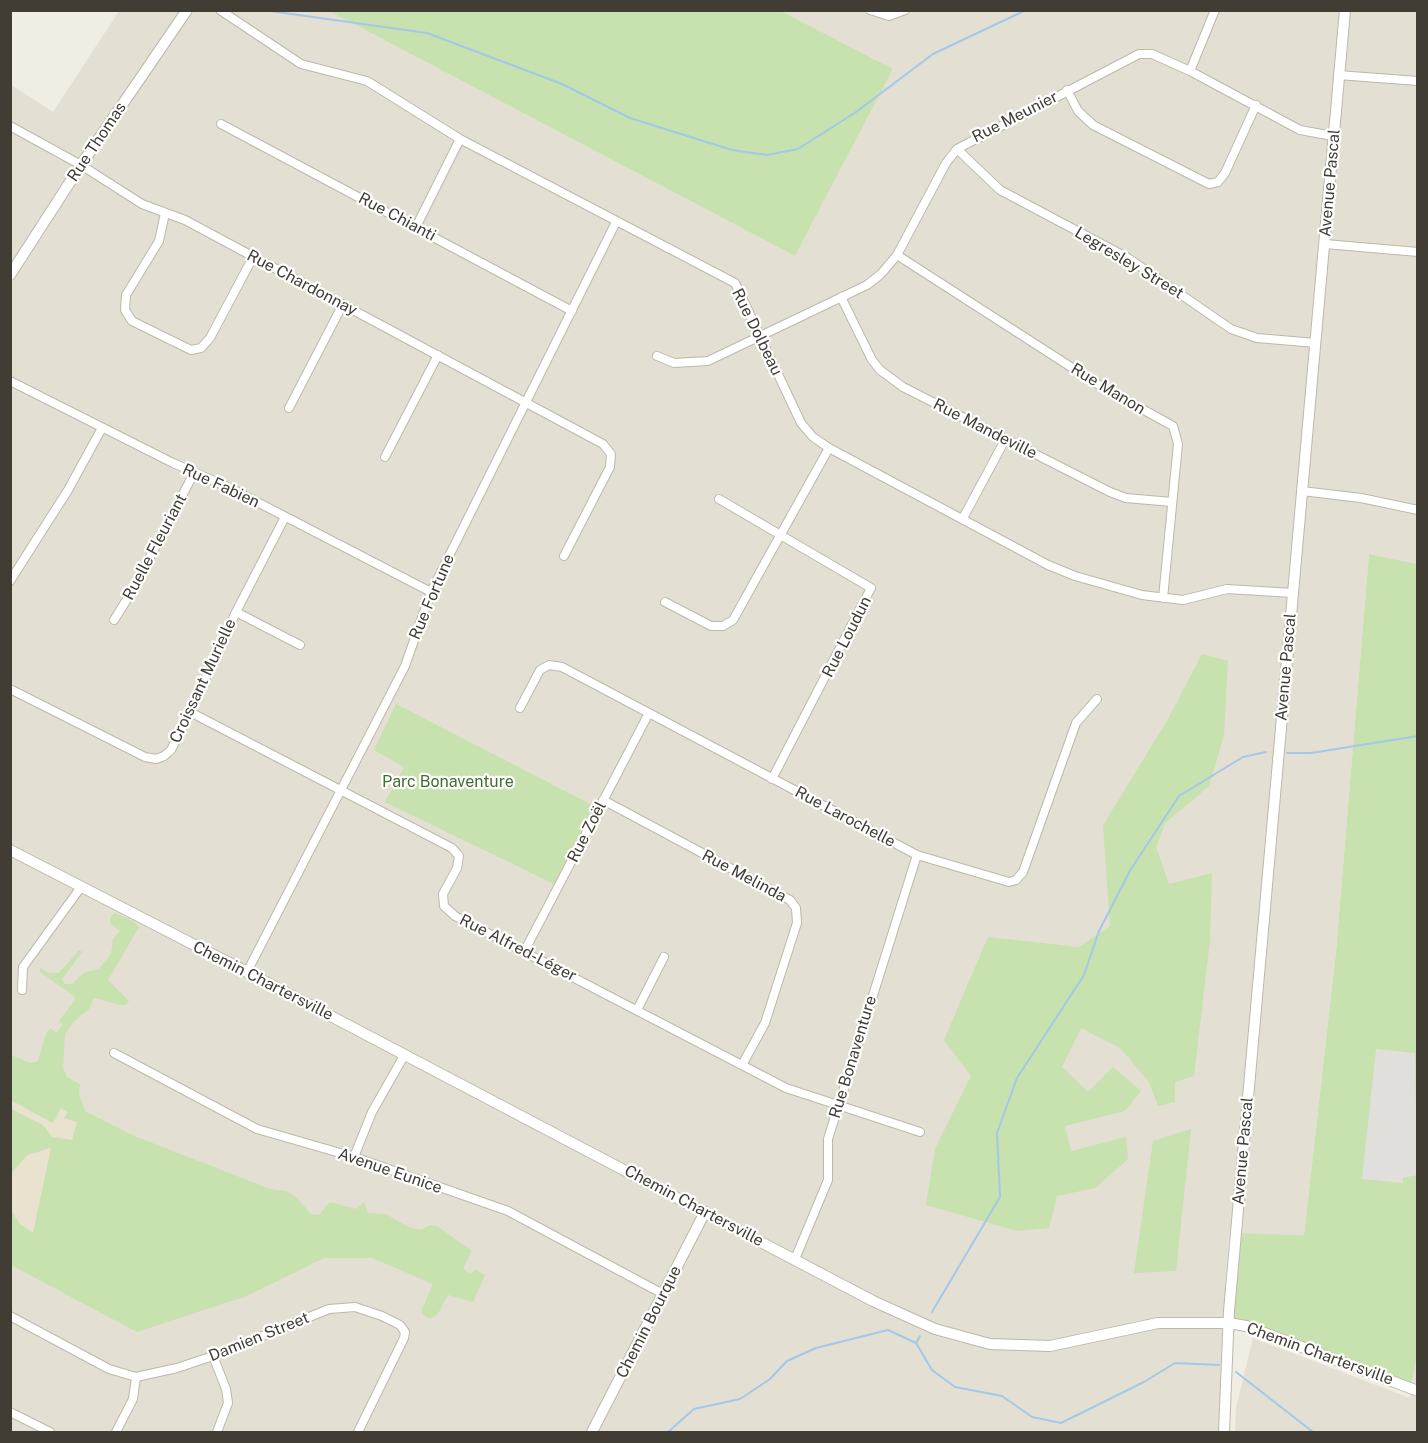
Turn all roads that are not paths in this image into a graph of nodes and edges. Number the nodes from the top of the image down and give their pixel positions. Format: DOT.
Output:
graph roads {
  1 [pos="187,10"];
  2 [pos="220,10"];
  3 [pos="870,10"];
  4 [pos="905,10"];
  5 [pos="1215,10"];
  6 [pos="1345,10"];
  7 [pos="1190,71"];
  8 [pos="1338,75"];
  9 [pos="1418,81"];
  10 [pos="1067,90"];
  11 [pos="1256,105"];
  12 [pos="221,124"];
  13 [pos="10,126"];
  14 [pos="1333,136"];
  15 [pos="460,139"];
  16 [pos="957,149"];
  17 [pos="81,165"];
  18 [pos="165,213"];
  19 [pos="616,222"];
  20 [pos="416,227"];
  21 [pos="1325,244"];
  22 [pos="1418,252"];
  23 [pos="897,255"];
  24 [pos="253,257"];
  25 [pos="15,258"];
  26 [pos="10,275"];
  27 [pos="841,297"];
  28 [pos="343,304"];
  29 [pos="572,311"];
  30 [pos="758,336"];
  31 [pos="1316,344"];
  32 [pos="438,356"];
  33 [pos="657,356"];
  34 [pos="10,381"];
  35 [pos="524,401"];
  36 [pos="289,408"];
  37 [pos="102,428"];
  38 [pos="1005,440"];
  39 [pos="829,448"];
  40 [pos="385,457"];
  41 [pos="194,473"];
  42 [pos="1302,491"];
  43 [pos="719,499"];
  44 [pos="1172,502"];
  45 [pos="1418,510"];
  46 [pos="285,517"];
  47 [pos="963,518"];
  48 [pos="780,535"];
  49 [pos="564,556"];
  50 [pos="10,581"];
  51 [pos="430,592"];
  52 [pos="1293,593"];
  53 [pos="1163,598"];
  54 [pos="665,602"];
  55 [pos="236,612"];
  56 [pos="114,620"];
  57 [pos="300,645"];
  58 [pos="10,689"];
  59 [pos="1097,699"];
  60 [pos="520,708"];
  61 [pos="190,712"];
  62 [pos="649,713"];
  63 [pos="772,779"];
  64 [pos="341,790"];
  65 [pos="603,800"];
  66 [pos="10,850"];
  67 [pos="917,855"];
  68 [pos="81,887"];
  69 [pos="525,950"];
  70 [pos="664,957"];
  71 [pos="248,972"];
  72 [pos="22,990"];
  73 [pos="637,1010"];
  74 [pos="114,1053"];
  75 [pos="405,1054"];
  76 [pos="742,1065"];
  77 [pos="838,1105"];
  78 [pos="920,1132"];
  79 [pos="354,1157"];
  80 [pos="705,1212"];
  81 [pos="795,1259"];
  82 [pos="663,1294"];
  83 [pos="10,1316"];
  84 [pos="1228,1323"];
  85 [pos="213,1356"];
  86 [pos="136,1377"];
  87 [pos="1418,1391"];
  88 [pos="10,1412"];
  89 [pos="50,1432"];
  90 [pos="116,1432"];
  91 [pos="217,1432"];
  92 [pos="358,1432"];
  93 [pos="592,1432"];
  94 [pos="1224,1432"];
  1 -- 17 [label="street, Rue Thomas"];
  2 -- 15 [label="street, Rue Dolbeau"];
  3 -- 4 [label="street"];
  5 -- 7 [label="street"];
  6 -- 8 [label="street, Avenue Pascal"];
  7 -- 10 [label="street, Rue Meunier"];
  7 -- 11 [label="street, Rue Meunier"];
  8 -- 9 [label="street"];
  8 -- 14 [label="street, Avenue Pascal"];
  10 -- 11 [label="street"];
  10 -- 16 [label="street, Rue Meunier"];
  11 -- 14 [label="street, Rue Meunier"];
  12 -- 20 [label="street, Rue Chianti"];
  13 -- 17 [label="street, Rue Chardonnay"];
  14 -- 21 [label="street, Avenue Pascal"];
  15 -- 19 [label="street, Rue Dolbeau"];
  15 -- 20 [label="street"];
  16 -- 23 [label="street, Rue Meunier"];
  16 -- 31 [label="street, Legresley Street"];
  17 -- 18 [label="street, Rue Chardonnay"];
  17 -- 25 [label="street, Rue Thomas"];
  18 -- 24 [label="street, Rue Chardonnay"];
  18 -- 24 [label="street"];
  19 -- 29 [label="street, Rue Fortune"];
  19 -- 30 [label="street, Rue Dolbeau"];
  20 -- 29 [label="street, Rue Chianti"];
  21 -- 22 [label="street"];
  21 -- 31 [label="street, Avenue Pascal"];
  23 -- 27 [label="street, Rue Meunier"];
  23 -- 44 [label="street, Rue Manon"];
  24 -- 28 [label="street, Rue Chardonnay"];
  25 -- 26 [label="street, Rue Thomas"];
  27 -- 30 [label="street, Rue Meunier"];
  27 -- 38 [label="street, Rue Mandeville"];
  28 -- 32 [label="street, Rue Chardonnay"];
  28 -- 36 [label="street"];
  29 -- 35 [label="street, Rue Fortune"];
  30 -- 33 [label="street, Rue Meunier"];
  30 -- 39 [label="street, Rue Dolbeau"];
  31 -- 42 [label="street, Avenue Pascal"];
  32 -- 35 [label="street, Rue Chardonnay"];
  32 -- 40 [label="street"];
  34 -- 37 [label="street, Rue Fabien"];
  35 -- 49 [label="street, Rue Chardonnay"];
  35 -- 51 [label="street, Rue Fortune"];
  37 -- 41 [label="street, Rue Fabien"];
  37 -- 50 [label="street"];
  38 -- 44 [label="street, Rue Mandeville"];
  38 -- 47 [label="street"];
  39 -- 47 [label="street, Rue Dolbeau"];
  39 -- 48 [label="street"];
  41 -- 46 [label="street, Rue Fabien"];
  41 -- 56 [label="street, Ruelle Fleuriant"];
  42 -- 45 [label="street"];
  42 -- 52 [label="street, Avenue Pascal"];
  43 -- 48 [label="street"];
  44 -- 53 [label="street, Rue Manon"];
  46 -- 51 [label="street, Rue Fabien"];
  46 -- 55 [label="street, Croissant Murielle"];
  47 -- 53 [label="street, Rue Dolbeau"];
  48 -- 54 [label="street"];
  48 -- 63 [label="street, Rue Loudun"];
  51 -- 64 [label="street, Rue Fortune"];
  52 -- 53 [label="street, Rue Dolbeau"];
  52 -- 84 [label="street, Avenue Pascal"];
  55 -- 57 [label="street"];
  55 -- 61 [label="street, Croissant Murielle"];
  58 -- 61 [label="street, Croissant Murielle"];
  59 -- 67 [label="street, Rue Larochelle"];
  60 -- 62 [label="street, Rue Larochelle"];
  61 -- 64 [label="street, Rue Alfred-Léger"];
  62 -- 63 [label="street, Rue Larochelle"];
  62 -- 65 [label="street, Rue Zoël"];
  63 -- 67 [label="street, Rue Larochelle"];
  64 -- 69 [label="street, Rue Alfred-Léger"];
  64 -- 71 [label="street, Rue Fortune"];
  65 -- 69 [label="street, Rue Zoël"];
  65 -- 76 [label="street, Rue Melinda"];
  66 -- 68 [label="street, Chemin Chartersville"];
  67 -- 77 [label="street, Rue Bonaventure"];
  68 -- 71 [label="street, Chemin Chartersville"];
  68 -- 72 [label="street"];
  69 -- 73 [label="street, Rue Alfred-Léger"];
  70 -- 73 [label="street"];
  71 -- 75 [label="street, Chemin Chartersville"];
  73 -- 76 [label="street, Rue Alfred-Léger"];
  74 -- 79 [label="street, Avenue Eunice"];
  75 -- 79 [label="street"];
  75 -- 80 [label="street, Chemin Chartersville"];
  76 -- 77 [label="street, Rue Alfred-Léger"];
  77 -- 78 [label="street, Rue Alfred-Léger"];
  77 -- 81 [label="street, Rue Bonaventure"];
  79 -- 82 [label="street, Avenue Eunice"];
  80 -- 81 [label="street, Chemin Chartersville"];
  80 -- 82 [label="street, Chemin Bourque"];
  81 -- 84 [label="street, Chemin Chartersville"];
  82 -- 93 [label="street, Chemin Bourque"];
  83 -- 86 [label="street, Damien Street"];
  84 -- 87 [label="street, Chemin Chartersville"];
  84 -- 94 [label="street, Avenue Pascal"];
  85 -- 86 [label="street, Damien Street"];
  85 -- 91 [label="street"];
  85 -- 92 [label="street, Damien Street"];
  86 -- 90 [label="street"];
  88 -- 89 [label="street"];
}
